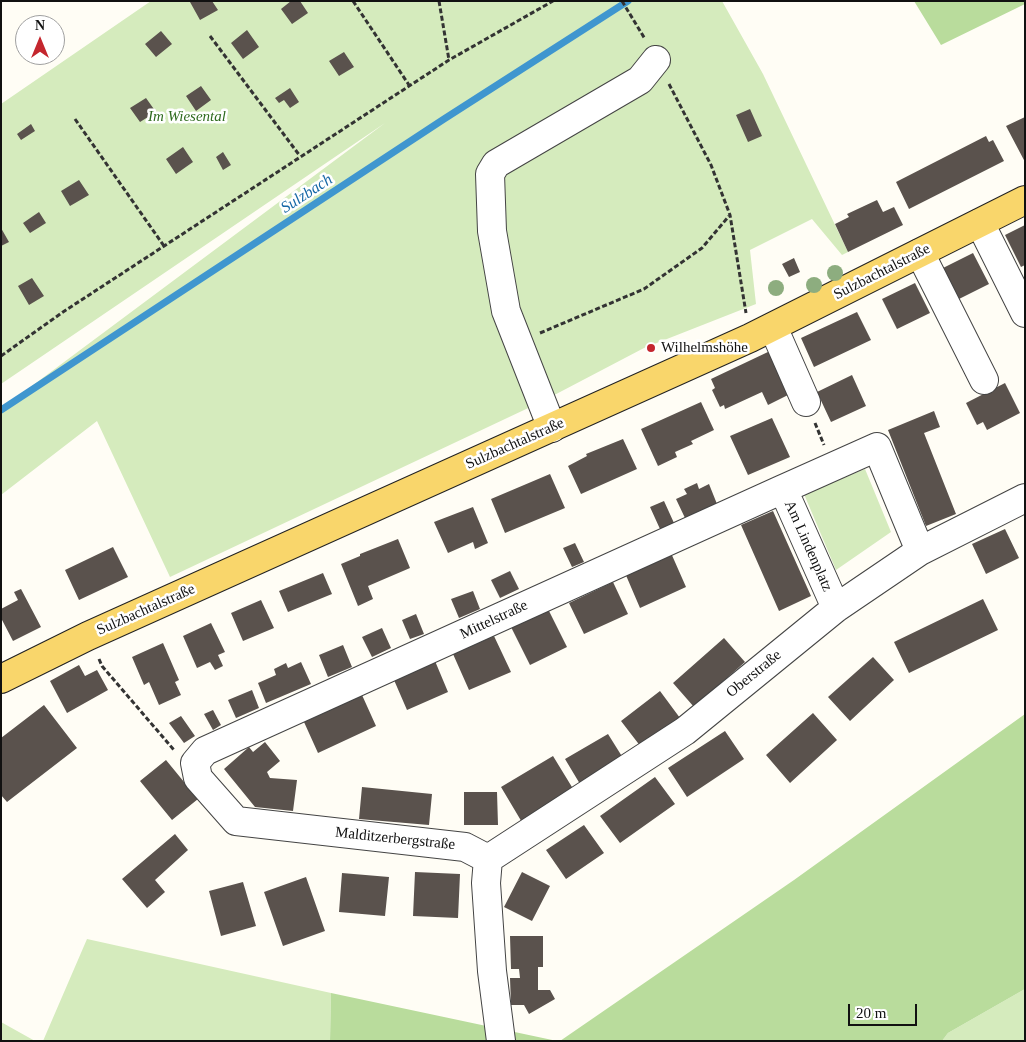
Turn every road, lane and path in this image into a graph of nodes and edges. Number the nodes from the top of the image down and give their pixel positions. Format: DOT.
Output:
graph roads {
  1 [pos="353,1"];
  2 [pos="439,1"];
  3 [pos="553,1"];
  4 [pos="622,1"];
  5 [pos="210,36"];
  6 [pos="650,49"];
  7 [pos="448,60"];
  8 [pos="409,85"];
  9 [pos="75,120"];
  10 [pos="300,156"];
  11 [pos="1025,200"];
  12 [pos="730,215"];
  13 [pos="980,223"];
  14 [pos="164,246"];
  15 [pos="920,253"];
  16 [pos="1025,313"];
  17 [pos="761,333"];
  18 [pos="518,342"];
  19 [pos="1,356"];
  20 [pos="984,380"];
  21 [pos="806,402"];
  22 [pos="552,428"];
  23 [pos="834,467"];
  24 [pos="783,489"];
  25 [pos="1025,498"];
  26 [pos="920,551"];
  27 [pos="836,608"];
  28 [pos="102,666"];
  29 [pos="1,679"];
  30 [pos="172,748"];
  31 [pos="206,751"];
  32 [pos="488,859"];
  33 [pos="501,1041"];
  1 -- 8 [label="path"];
  2 -- 7 [label="path"];
  3 -- 7 [label="path"];
  4 -- 6 [label="path"];
  5 -- 10 [label="path"];
  6 -- 12 [label="path"];
  6 -- 18 [label="street"];
  7 -- 8 [label="path"];
  8 -- 10 [label="path"];
  9 -- 14 [label="path"];
  10 -- 14 [label="path"];
  11 -- 13 [label="main road, Sulzbachtalstraße"];
  12 -- 17 [label="path"];
  12 -- 18 [label="path"];
  13 -- 15 [label="main road, Sulzbachtalstraße"];
  13 -- 16 [label="street"];
  14 -- 19 [label="path"];
  15 -- 17 [label="main road, Sulzbachtalstraße"];
  15 -- 20 [label="street"];
  17 -- 21 [label="street"];
  17 -- 22 [label="main road, Sulzbachtalstraße"];
  18 -- 22 [label="street"];
  21 -- 23 [label="path"];
  22 -- 29 [label="main road, Sulzbachtalstraße"];
  23 -- 24 [label="street, Am Lindenplatz"];
  23 -- 26 [label="street, Am Lindenplatz"];
  24 -- 27 [label="street, Am Lindenplatz"];
  24 -- 31 [label="street, Mittelstraße"];
  25 -- 26 [label="street, Oberstraße"];
  26 -- 27 [label="street, Oberstraße"];
  27 -- 32 [label="street, Oberstraße"];
  28 -- 30 [label="path"];
  31 -- 32 [label="street, Malditzerbergstraße"];
  32 -- 33 [label="street"];
}
